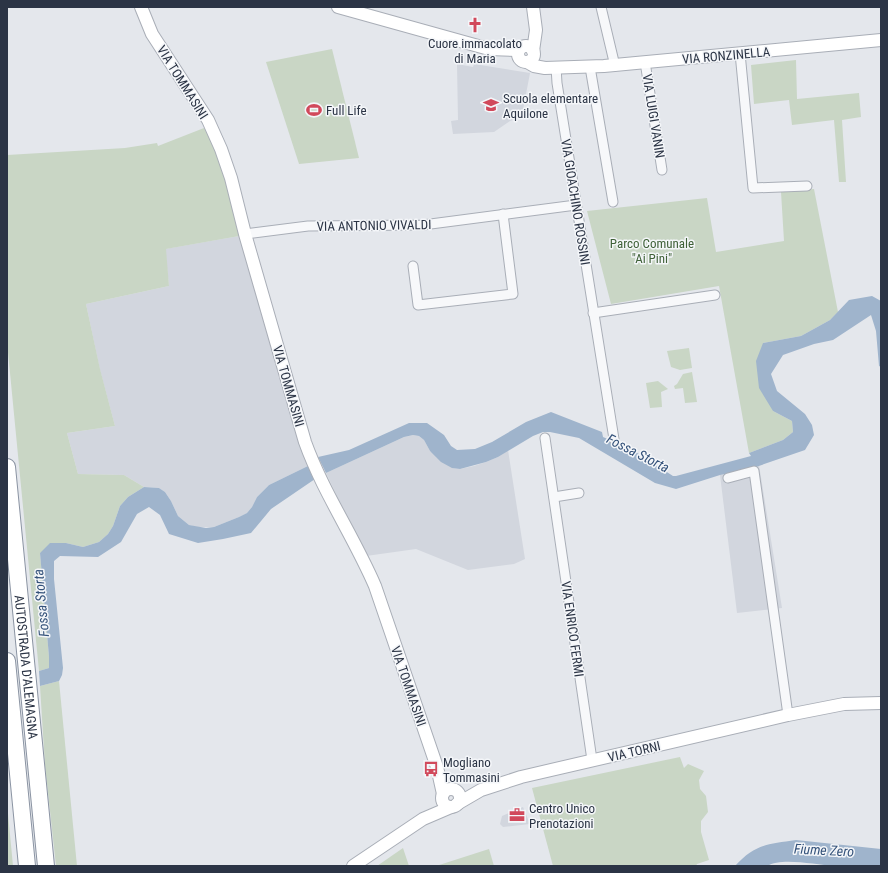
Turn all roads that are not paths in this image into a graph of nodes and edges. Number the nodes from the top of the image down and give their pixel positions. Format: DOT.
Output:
graph roads {
  1 [pos="141,7"];
  2 [pos="338,7"];
  3 [pos="533,7"];
  4 [pos="601,7"];
  5 [pos="881,40"];
  6 [pos="526,53"];
  7 [pos="740,53"];
  8 [pos="645,62"];
  9 [pos="614,66"];
  10 [pos="556,67"];
  11 [pos="572,67"];
  12 [pos="590,67"];
  13 [pos="662,170"];
  14 [pos="807,186"];
  15 [pos="613,202"];
  16 [pos="576,205"];
  17 [pos="503,214"];
  18 [pos="245,234"];
  19 [pos="413,266"];
  20 [pos="715,295"];
  21 [pos="593,313"];
  22 [pos="545,438"];
  23 [pos="614,438"];
  24 [pos="7,467"];
  25 [pos="728,478"];
  26 [pos="579,493"];
  27 [pos="554,497"];
  28 [pos="7,661"];
  29 [pos="881,703"];
  30 [pos="788,716"];
  31 [pos="592,760"];
  32 [pos="450,797"];
  33 [pos="27,866"];
  34 [pos="46,866"];
  35 [pos="353,866"];
  1 -- 18 [label="street, VIA TOMMASINI"];
  2 -- 6 [label="street, VIA RONZINELLA"];
  3 -- 6 [label="street"];
  4 -- 9 [label="street"];
  5 -- 7 [label="street, VIA RONZINELLA"];
  6 -- 10 [label="street, VIA RONZINELLA"];
  6 -- 11 [label="street, VIA RONZINELLA"];
  7 -- 8 [label="street, VIA RONZINELLA"];
  7 -- 14 [label="street"];
  8 -- 9 [label="street, VIA RONZINELLA"];
  8 -- 13 [label="street, VIA LUIGI VANIN"];
  9 -- 12 [label="street, VIA RONZINELLA"];
  10 -- 11 [label="street, VIA RONZINELLA"];
  10 -- 16 [label="street, VIA GIOACHINO ROSSINI"];
  11 -- 12 [label="street, VIA RONZINELLA"];
  12 -- 15 [label="street"];
  16 -- 17 [label="street, VIA ANTONIO VIVALDI"];
  16 -- 21 [label="street, VIA GIOACHINO ROSSINI"];
  17 -- 18 [label="street, VIA ANTONIO VIVALDI"];
  17 -- 19 [label="street"];
  18 -- 32 [label="street, VIA TOMMASINI"];
  20 -- 21 [label="street"];
  21 -- 23 [label="street, VIA GIOACHINO ROSSINI"];
  22 -- 27 [label="street, VIA ENRICO FERMI"];
  24 -- 34 [label="highway, AUTOSTRADA D'ALEMAGNA"];
  25 -- 30 [label="street"];
  26 -- 27 [label="street"];
  27 -- 31 [label="street, VIA ENRICO FERMI"];
  28 -- 33 [label="highway, AUTOSTRADA D'ALEMAGNA"];
  29 -- 30 [label="street, VIA TORNI"];
  30 -- 31 [label="street, VIA TORNI"];
  31 -- 32 [label="street, VIA TORNI"];
  32 -- 35 [label="street, VIA TORNI"];
}
